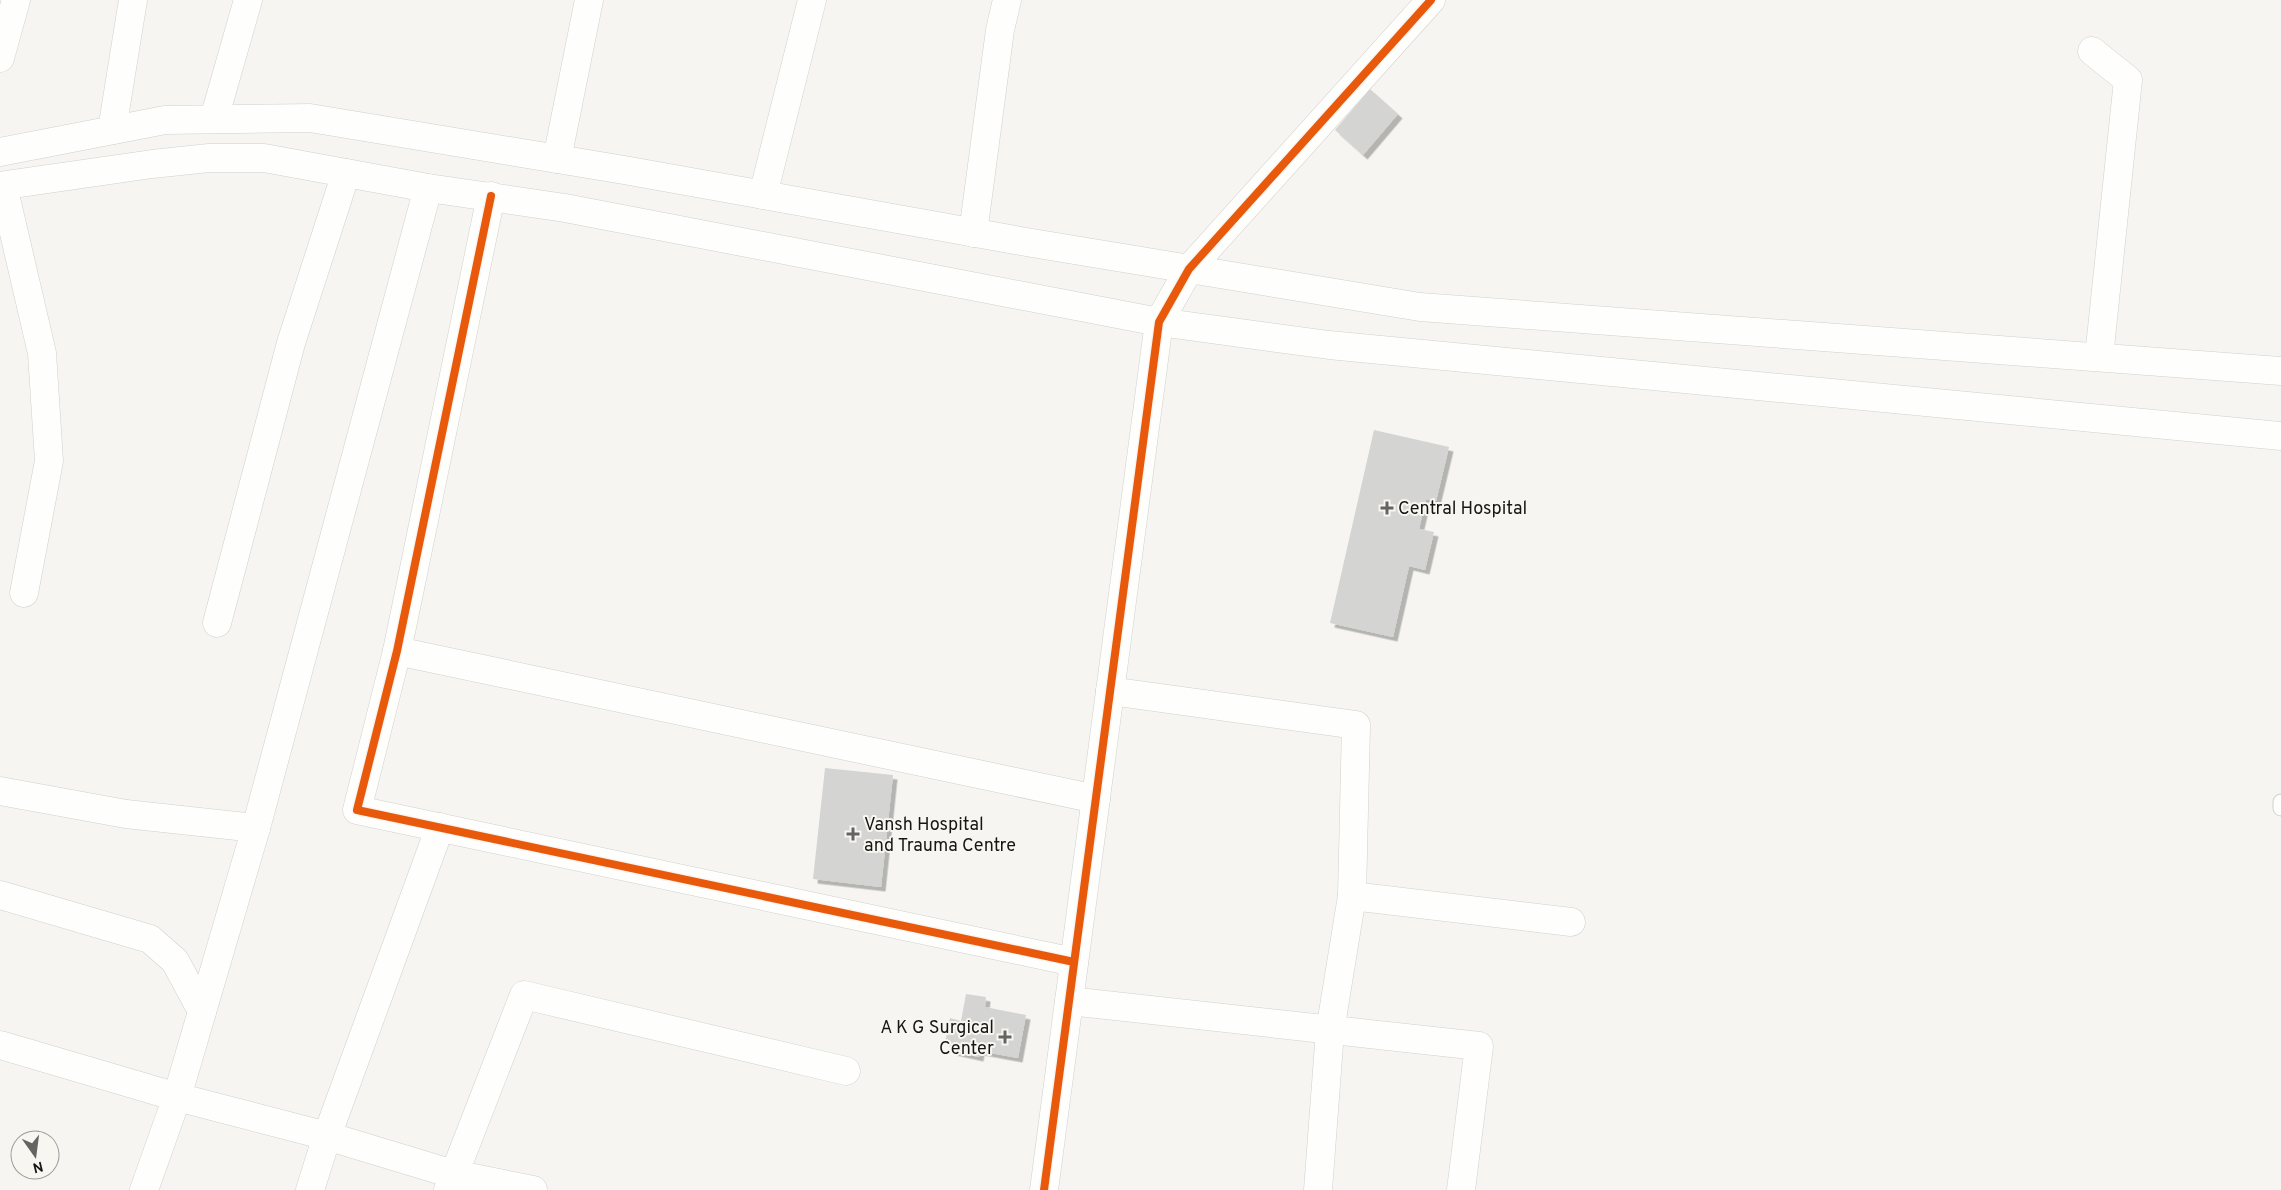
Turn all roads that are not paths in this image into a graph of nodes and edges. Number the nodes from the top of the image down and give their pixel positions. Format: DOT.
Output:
graph roads {
  1 [pos="16,0"];
  2 [pos="133,0"];
  3 [pos="248,0"];
  4 [pos="589,0"];
  5 [pos="812,0"];
  6 [pos="1007,0"];
  7 [pos="1432,0"];
  8 [pos="1,47"];
  9 [pos="2092,51"];
  10 [pos="214,119"];
  11 [pos="112,130"];
  12 [pos="0,152"];
  13 [pos="557,159"];
  14 [pos="346,173"];
  15 [pos="1,186"];
  16 [pos="428,188"];
  17 [pos="763,195"];
  18 [pos="491,196"];
  19 [pos="973,233"];
  20 [pos="1189,269"];
  21 [pos="1159,322"];
  22 [pos="2099,357"];
  23 [pos="2281,371"];
  24 [pos="2281,436"];
  25 [pos="24,593"];
  26 [pos="217,623"];
  27 [pos="397,651"];
  28 [pos="1110,691"];
  29 [pos="0,791"];
  30 [pos="1096,799"];
  31 [pos="2281,802"];
  32 [pos="2281,808"];
  33 [pos="440,827"];
  34 [pos="256,828"];
  35 [pos="0,896"];
  36 [pos="1352,896"];
  37 [pos="1571,922"];
  38 [pos="1074,962"];
  39 [pos="1069,1000"];
  40 [pos="202,1011"];
  41 [pos="1330,1031"];
  42 [pos="0,1045"];
  43 [pos="846,1071"];
  44 [pos="177,1097"];
  45 [pos="327,1136"];
  46 [pos="451,1182"];
  47 [pos="144,1190"];
  48 [pos="310,1190"];
  49 [pos="533,1190"];
  50 [pos="1044,1190"];
  51 [pos="1318,1190"];
  52 [pos="1461,1190"];
  1 -- 8 [label="street"];
  2 -- 11 [label="street"];
  3 -- 10 [label="street"];
  4 -- 13 [label="street"];
  5 -- 17 [label="street"];
  6 -- 19 [label="street"];
  7 -- 20 [label="street"];
  9 -- 22 [label="street"];
  10 -- 11 [label="street"];
  10 -- 13 [label="street"];
  11 -- 12 [label="street"];
  13 -- 17 [label="street"];
  14 -- 15 [label="street"];
  14 -- 16 [label="street"];
  14 -- 26 [label="street"];
  15 -- 25 [label="street"];
  16 -- 18 [label="street"];
  16 -- 34 [label="street"];
  17 -- 19 [label="street"];
  18 -- 21 [label="street"];
  18 -- 27 [label="street"];
  19 -- 20 [label="street"];
  20 -- 21 [label="street"];
  20 -- 22 [label="street"];
  21 -- 24 [label="street"];
  21 -- 28 [label="street"];
  22 -- 23 [label="street"];
  27 -- 30 [label="street"];
  27 -- 33 [label="street"];
  28 -- 30 [label="street"];
  28 -- 36 [label="street"];
  29 -- 34 [label="street"];
  30 -- 38 [label="street"];
  31 -- 32 [label="lane"];
  33 -- 38 [label="street"];
  33 -- 45 [label="street"];
  34 -- 40 [label="street"];
  35 -- 40 [label="street"];
  36 -- 37 [label="street"];
  36 -- 41 [label="street"];
  38 -- 39 [label="street"];
  39 -- 41 [label="street"];
  39 -- 50 [label="street"];
  40 -- 44 [label="street"];
  41 -- 51 [label="street"];
  41 -- 52 [label="street"];
  42 -- 44 [label="street"];
  43 -- 46 [label="street"];
  44 -- 45 [label="street"];
  44 -- 47 [label="street"];
  45 -- 46 [label="street"];
  45 -- 48 [label="street"];
  46 -- 49 [label="street"];
}
